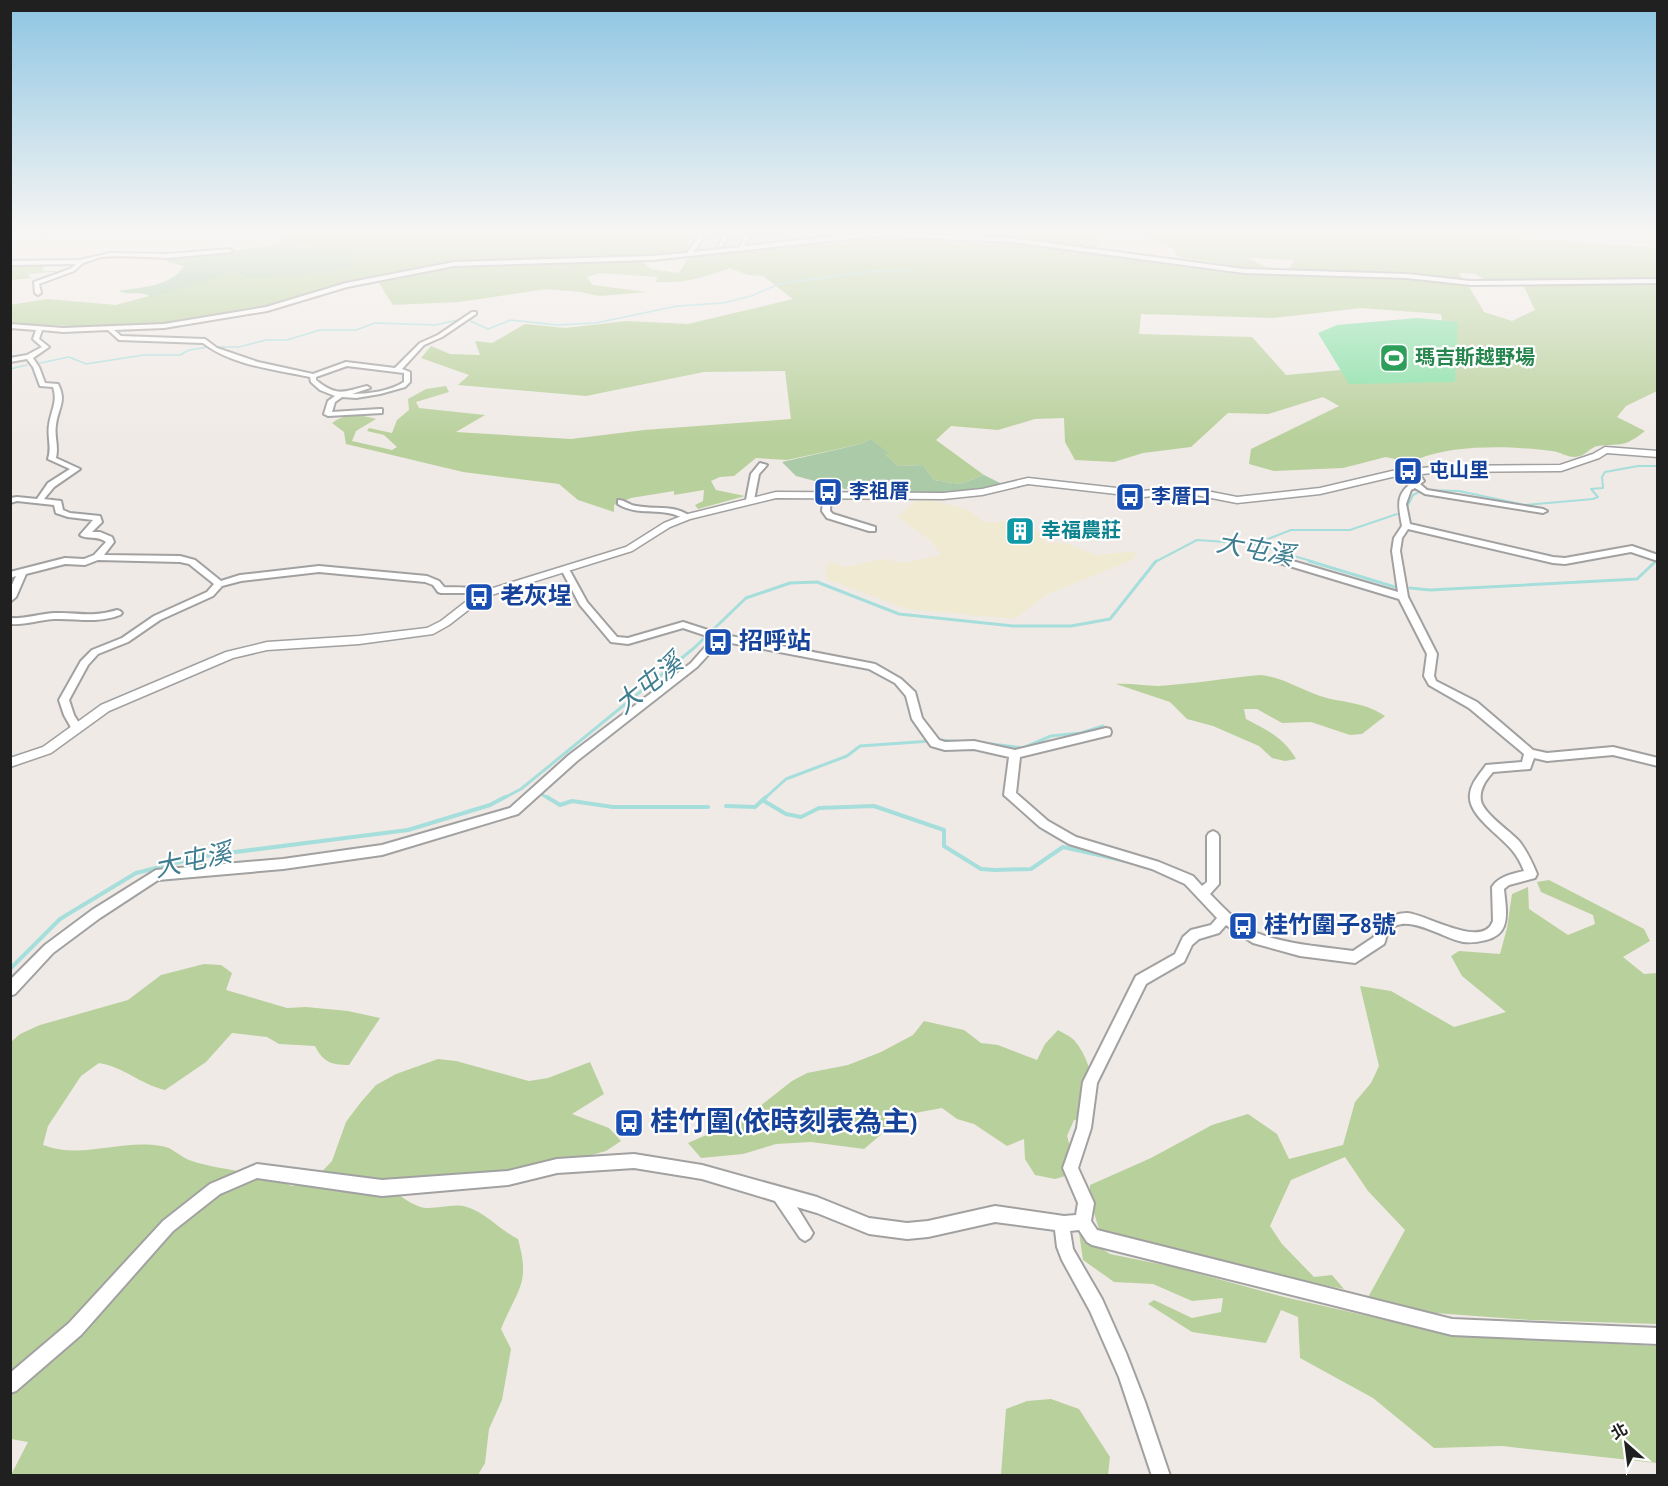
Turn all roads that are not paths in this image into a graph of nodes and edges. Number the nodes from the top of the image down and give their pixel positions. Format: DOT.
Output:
graph roads {
  1 [pos="292,301"];
  2 [pos="474,313"];
  3 [pos="10,326"];
  4 [pos="40,328"];
  5 [pos="111,330"];
  6 [pos="29,357"];
  7 [pos="10,360"];
  8 [pos="397,369"];
  9 [pos="313,376"];
  10 [pos="367,388"];
  11 [pos="342,394"];
  12 [pos="379,411"];
  13 [pos="1658,454"];
  14 [pos="764,465"];
  15 [pos="1414,473"];
  16 [pos="1416,485"];
  17 [pos="827,495"];
  18 [pos="750,500"];
  19 [pos="10,501"];
  20 [pos="39,501"];
  21 [pos="621,502"];
  22 [pos="1543,511"];
  23 [pos="687,517"];
  24 [pos="1406,526"];
  25 [pos="872,529"];
  26 [pos="97,557"];
  27 [pos="1658,558"];
  28 [pos="1276,560"];
  29 [pos="566,571"];
  30 [pos="22,573"];
  31 [pos="10,575"];
  32 [pos="219,584"];
  33 [pos="481,595"];
  34 [pos="1403,597"];
  35 [pos="10,599"];
  36 [pos="117,613"];
  37 [pos="10,621"];
  38 [pos="716,636"];
  39 [pos="77,728"];
  40 [pos="1106,732"];
  41 [pos="1530,753"];
  42 [pos="1015,754"];
  43 [pos="1658,762"];
  44 [pos="10,763"];
  45 [pos="1213,836"];
  46 [pos="1202,894"];
  47 [pos="1225,918"];
  48 [pos="10,990"];
  49 [pos="780,1194"];
  50 [pos="1083,1222"];
  51 [pos="1064,1224"];
  52 [pos="805,1233"];
  53 [pos="1658,1336"];
  54 [pos="10,1385"];
  55 [pos="1161,1476"];
  1 -- 5 [label="street"];
  2 -- 8 [label="street"];
  3 -- 4 [label="street"];
  4 -- 5 [label="street"];
  4 -- 6 [label="street"];
  5 -- 9 [label="street"];
  6 -- 7 [label="street"];
  6 -- 20 [label="street"];
  8 -- 9 [label="street"];
  8 -- 11 [label="street"];
  9 -- 11 [label="street"];
  10 -- 11 [label="street"];
  11 -- 12 [label="street"];
  13 -- 15 [label="street"];
  14 -- 18 [label="street"];
  15 -- 16 [label="street"];
  15 -- 17 [label="street"];
  16 -- 22 [label="street"];
  16 -- 24 [label="street"];
  17 -- 18 [label="street"];
  17 -- 25 [label="street"];
  18 -- 23 [label="street"];
  19 -- 20 [label="street"];
  20 -- 26 [label="street"];
  21 -- 23 [label="street"];
  23 -- 29 [label="street"];
  24 -- 27 [label="street"];
  24 -- 34 [label="street"];
  26 -- 30 [label="street"];
  26 -- 32 [label="street"];
  28 -- 34 [label="street"];
  29 -- 33 [label="street"];
  29 -- 38 [label="street"];
  30 -- 31 [label="street"];
  30 -- 35 [label="street"];
  32 -- 33 [label="street"];
  32 -- 39 [label="street"];
  33 -- 39 [label="street"];
  34 -- 41 [label="street"];
  36 -- 37 [label="street"];
  38 -- 42 [label="street"];
  38 -- 48 [label="street"];
  39 -- 44 [label="street"];
  40 -- 42 [label="street"];
  41 -- 43 [label="street"];
  41 -- 47 [label="street"];
  42 -- 46 [label="street"];
  45 -- 46 [label="street"];
  46 -- 47 [label="street"];
  47 -- 50 [label="street"];
  49 -- 51 [label="street"];
  49 -- 52 [label="street"];
  49 -- 54 [label="street"];
  50 -- 51 [label="street"];
  50 -- 53 [label="street"];
  51 -- 55 [label="street"];
}
